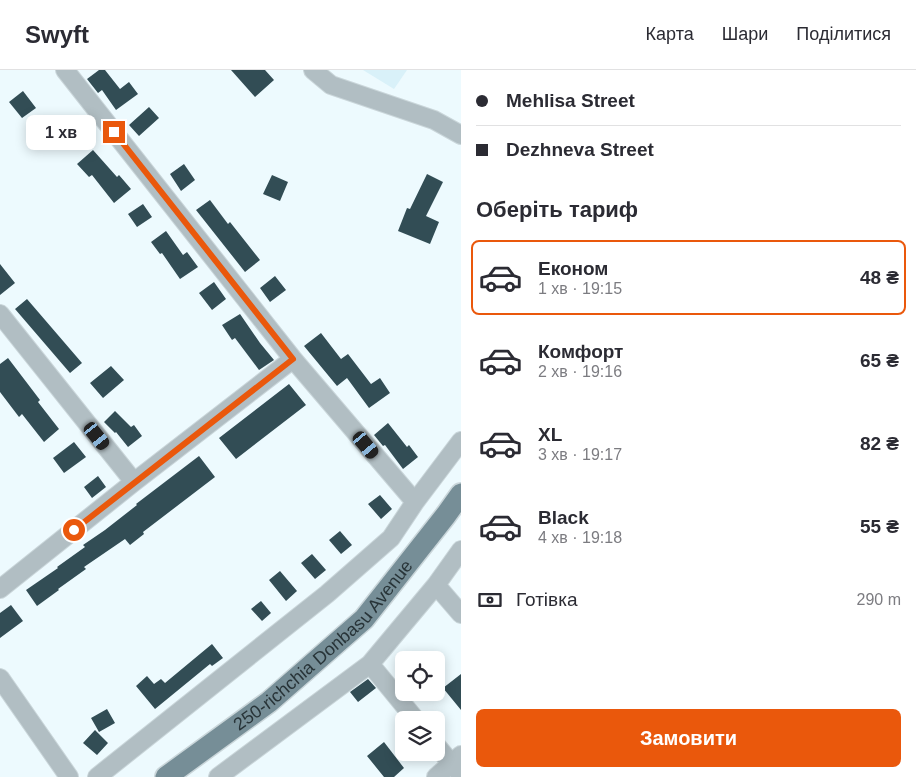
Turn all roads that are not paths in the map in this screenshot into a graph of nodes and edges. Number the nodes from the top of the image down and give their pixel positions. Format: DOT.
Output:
graph roads {
  1 [pos="312,70"];
  2 [pos="67,71"];
  3 [pos="461,135"];
  4 [pos="0,314"];
  5 [pos="293,359"];
  6 [pos="461,441"];
  7 [pos="134,482"];
  8 [pos="461,494"];
  9 [pos="415,502"];
  10 [pos="461,550"];
  11 [pos="436,585"];
  12 [pos="0,589"];
  13 [pos="461,614"];
  14 [pos="370,664"];
  15 [pos="0,678"];
  16 [pos="409,711"];
  17 [pos="445,753"];
  18 [pos="458,764"];
  19 [pos="69,777"];
  20 [pos="97,777"];
  21 [pos="166,777"];
  22 [pos="218,777"];
  23 [pos="436,777"];
  1 -- 3 [label="street"];
  2 -- 5 [label="street"];
  4 -- 7 [label="street"];
  5 -- 7 [label="street"];
  5 -- 9 [label="street"];
  6 -- 9 [label="street"];
  7 -- 12 [label="street"];
  8 -- 21 [label="main road, 250-richchia Donbasu Avenue"];
  9 -- 20 [label="street"];
  10 -- 11 [label="street"];
  11 -- 13 [label="street"];
  11 -- 14 [label="street"];
  14 -- 16 [label="street"];
  14 -- 22 [label="street"];
  15 -- 19 [label="street"];
  17 -- 18 [label="street"];
  18 -- 23 [label="street"];
}
